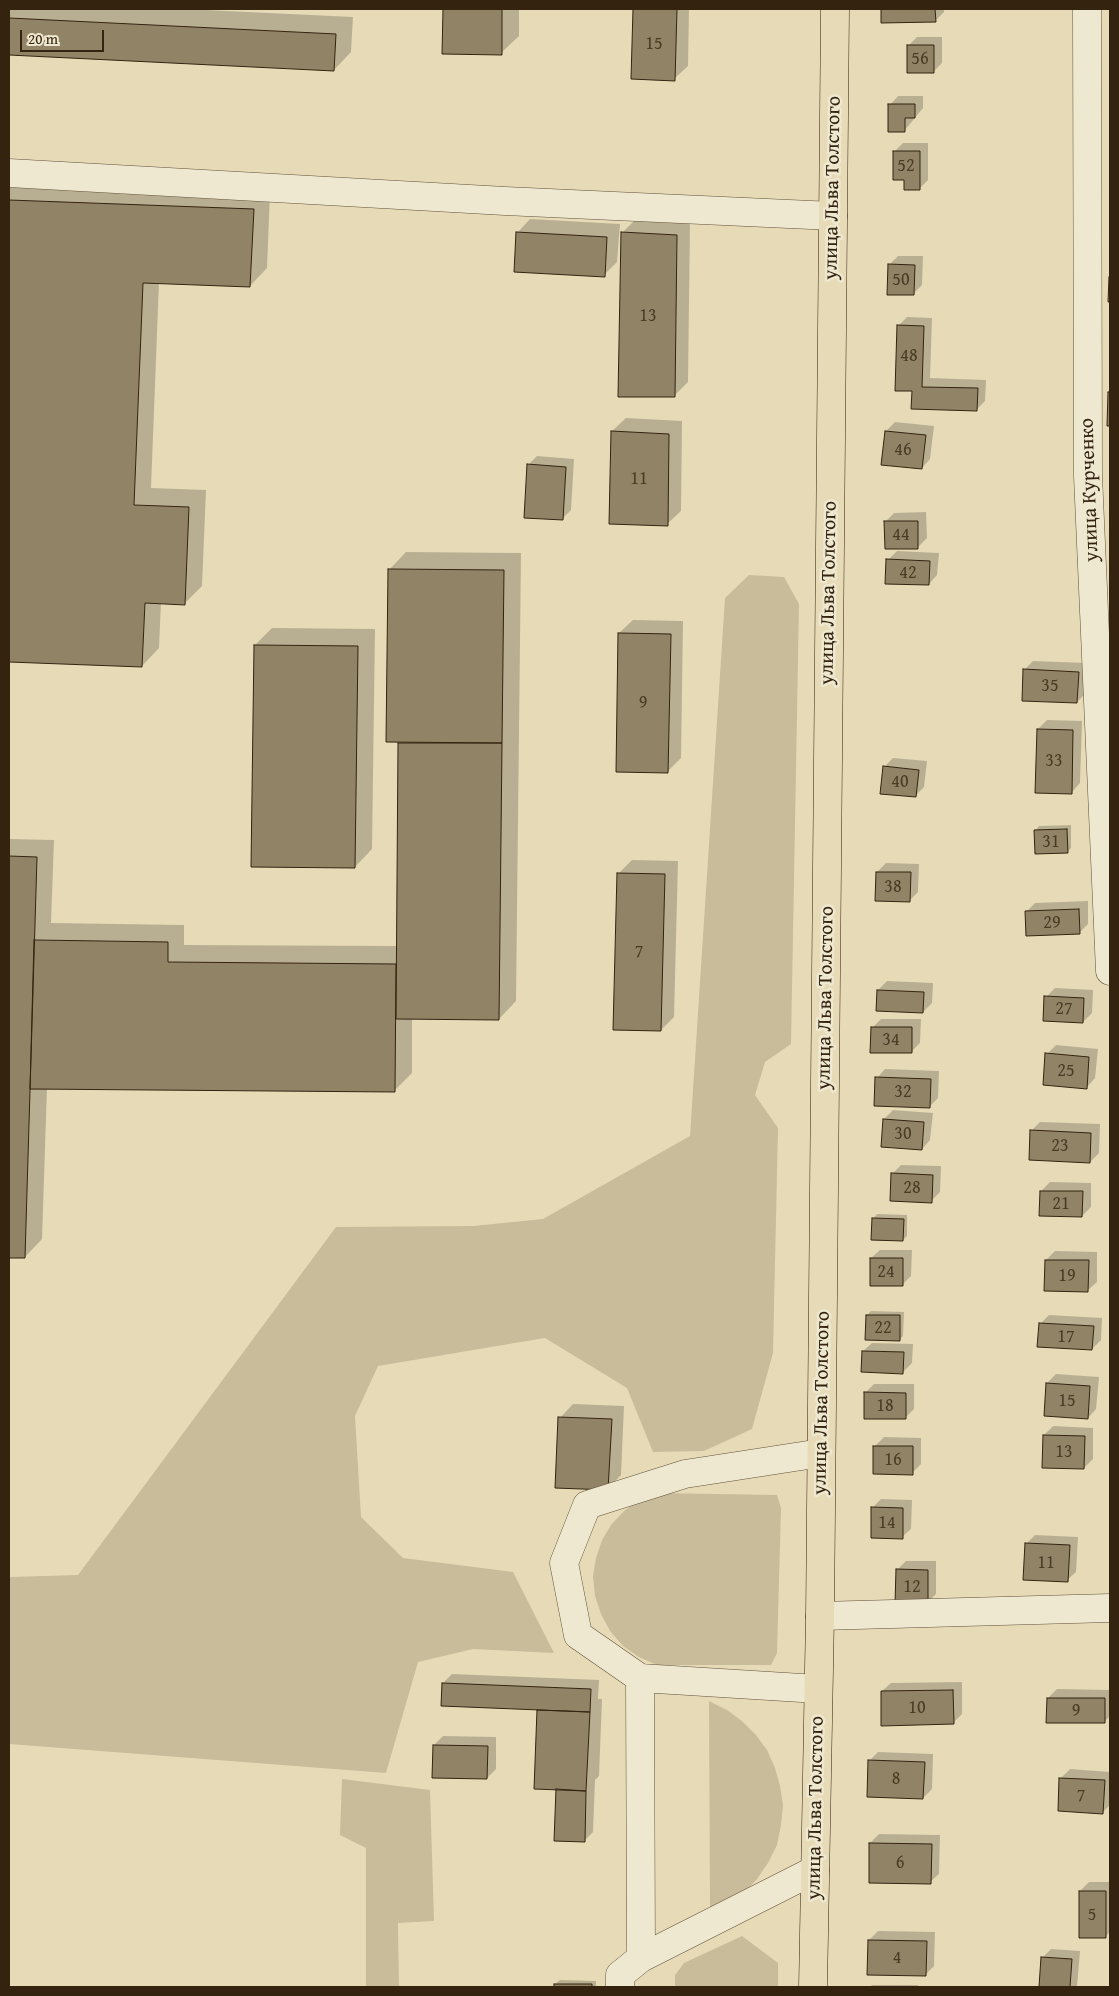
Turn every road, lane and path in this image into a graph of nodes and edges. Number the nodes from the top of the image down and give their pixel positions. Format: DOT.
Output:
graph roads {
  1 [pos="835,9"];
  2 [pos="1087,9"];
  3 [pos="9,173"];
  4 [pos="833,216"];
  5 [pos="1110,971"];
  6 [pos="821,1452"];
  7 [pos="1110,1608"];
  8 [pos="820,1616"];
  9 [pos="640,1678"];
  10 [pos="818,1689"];
  11 [pos="815,1870"];
  12 [pos="641,1958"];
  13 [pos="620,1987"];
  14 [pos="813,1987"];
  1 -- 4 [label="main road, улица Льва Толстого"];
  2 -- 5 [label="street, улица Курченко"];
  3 -- 4 [label="street"];
  4 -- 6 [label="main road, улица Льва Толстого"];
  6 -- 8 [label="main road, улица Льва Толстого"];
  6 -- 9 [label="street"];
  7 -- 8 [label="street"];
  8 -- 10 [label="main road, улица Льва Толстого"];
  9 -- 10 [label="street"];
  9 -- 12 [label="street"];
  10 -- 11 [label="main road, улица Льва Толстого"];
  11 -- 12 [label="street"];
  11 -- 14 [label="main road, улица Льва Толстого"];
  12 -- 13 [label="street"];
}
